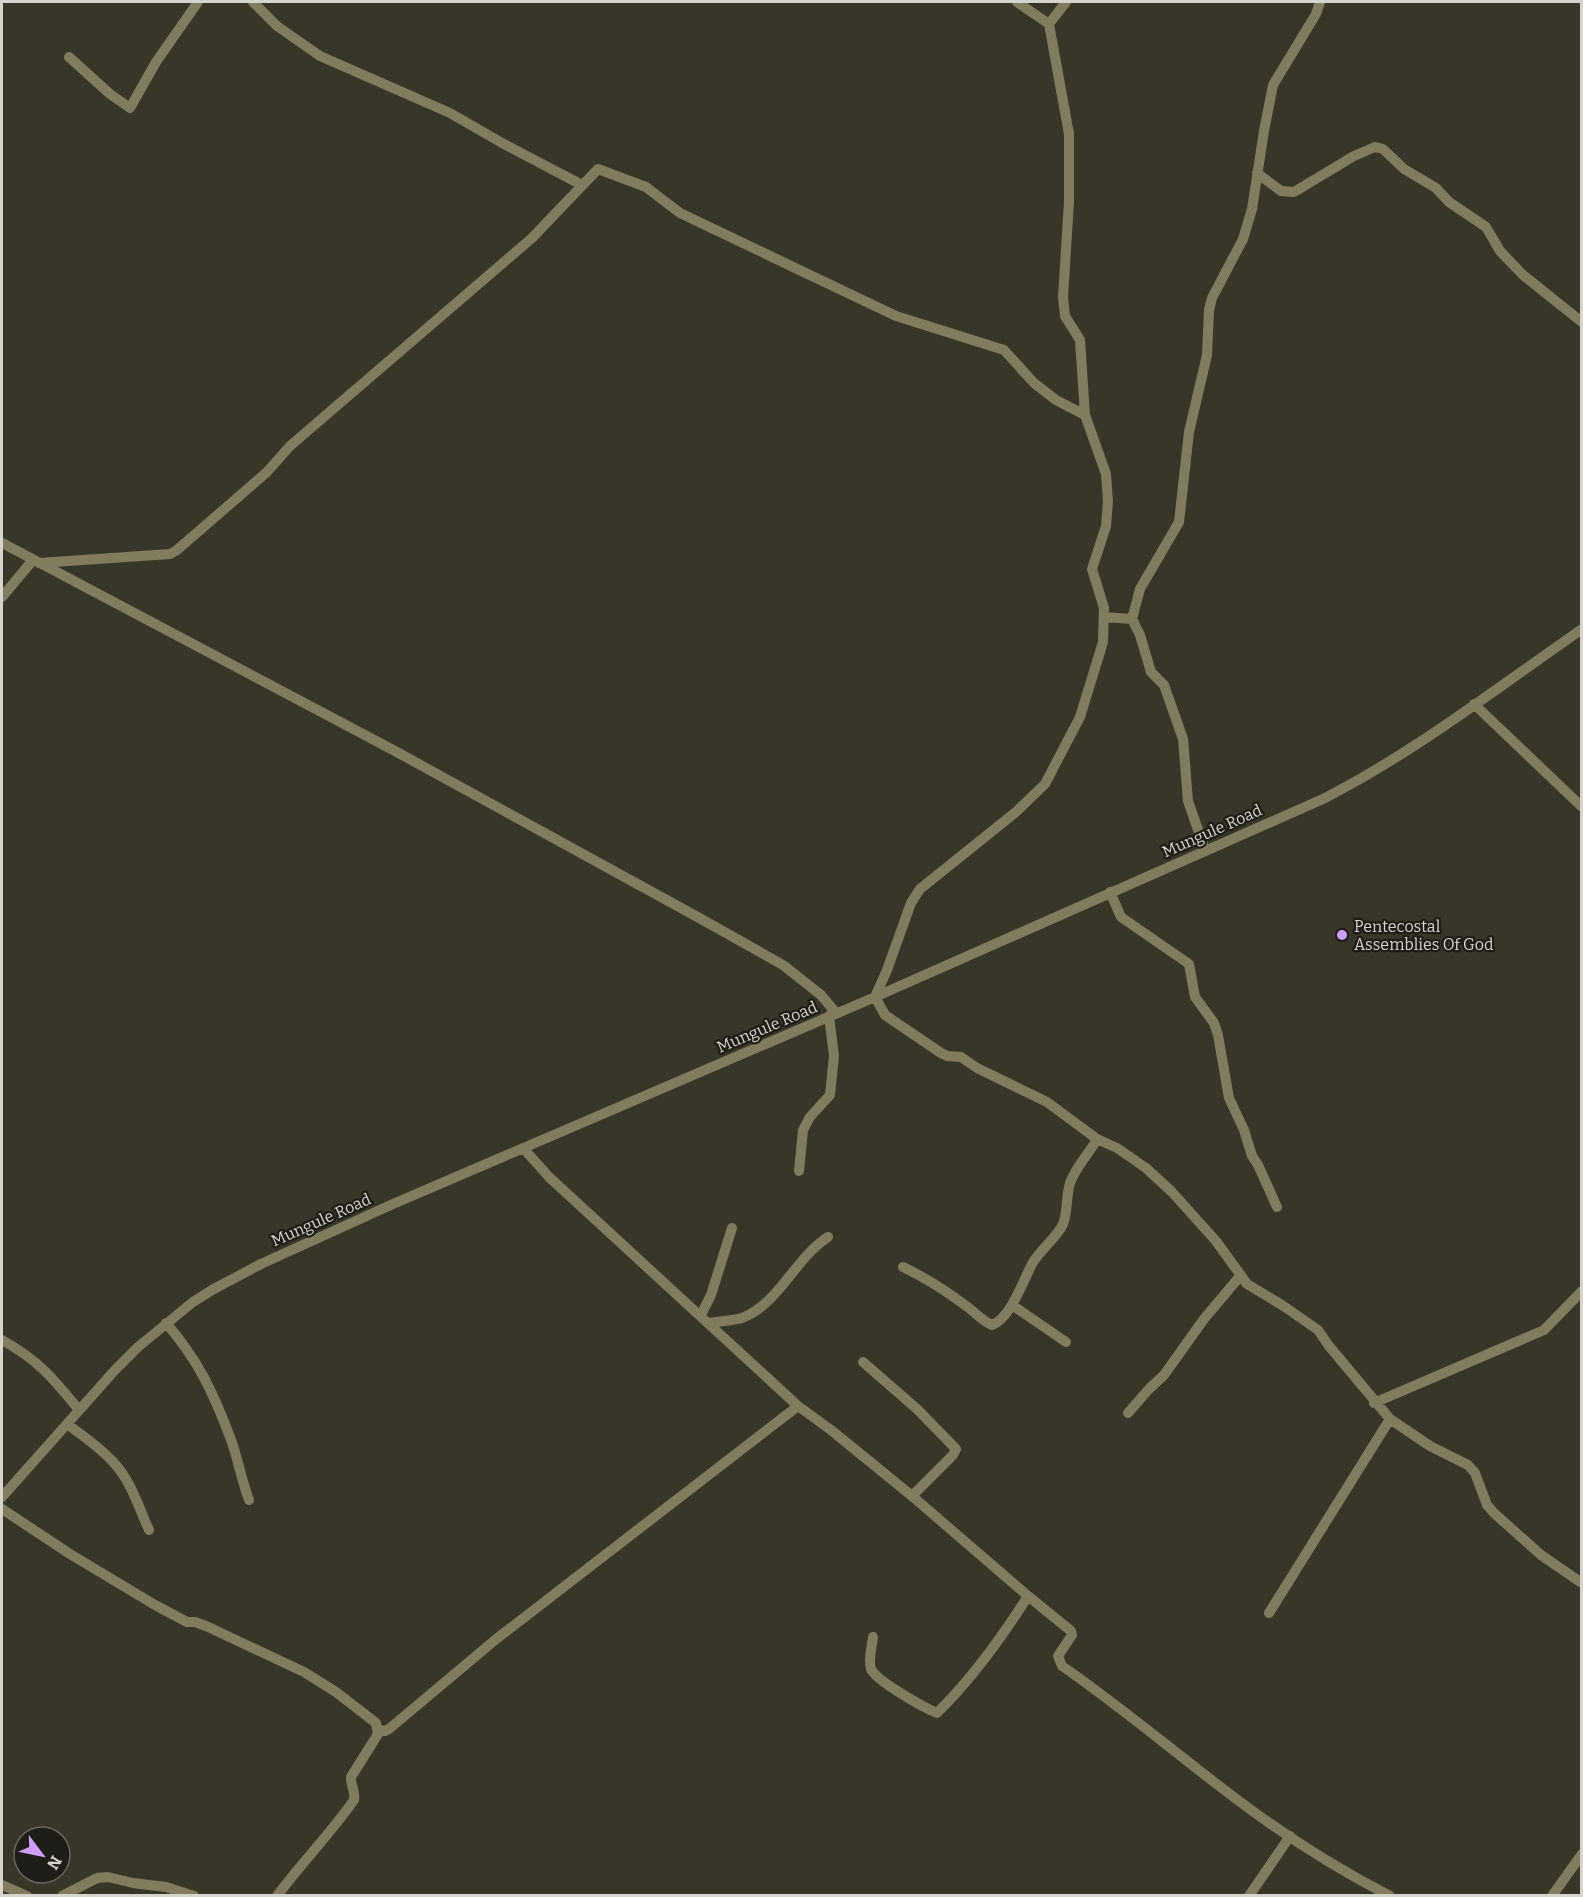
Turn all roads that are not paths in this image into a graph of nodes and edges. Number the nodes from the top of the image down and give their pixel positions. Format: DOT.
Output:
graph roads {
  1 [pos="198,2"];
  2 [pos="253,2"];
  3 [pos="1017,2"];
  4 [pos="1066,2"];
  5 [pos="1320,2"];
  6 [pos="1050,24"];
  7 [pos="69,57"];
  8 [pos="1257,173"];
  9 [pos="582,185"];
  10 [pos="1581,322"];
  11 [pos="1085,415"];
  12 [pos="2,543"];
  13 [pos="36,562"];
  14 [pos="2,597"];
  15 [pos="1104,617"];
  16 [pos="1132,619"];
  17 [pos="1581,629"];
  18 [pos="1474,704"];
  19 [pos="1581,807"];
  20 [pos="1205,850"];
  21 [pos="1110,892"];
  22 [pos="875,997"];
  23 [pos="833,1014"];
  24 [pos="1097,1139"];
  25 [pos="523,1148"];
  26 [pos="799,1171"];
  27 [pos="1277,1207"];
  28 [pos="732,1228"];
  29 [pos="828,1237"];
  30 [pos="903,1267"];
  31 [pos="1241,1275"];
  32 [pos="1581,1291"];
  33 [pos="1012,1305"];
  34 [pos="705,1319"];
  35 [pos="166,1323"];
  36 [pos="2,1340"];
  37 [pos="1066,1342"];
  38 [pos="863,1362"];
  39 [pos="1374,1403"];
  40 [pos="798,1407"];
  41 [pos="79,1410"];
  42 [pos="1128,1413"];
  43 [pos="1390,1419"];
  44 [pos="67,1424"];
  45 [pos="912,1496"];
  46 [pos="2,1497"];
  47 [pos="249,1500"];
  48 [pos="2,1509"];
  49 [pos="148,1530"];
  50 [pos="1581,1583"];
  51 [pos="1028,1596"];
  52 [pos="1269,1613"];
  53 [pos="873,1637"];
  54 [pos="379,1730"];
  55 [pos="1290,1836"];
  56 [pos="1581,1854"];
  57 [pos="2,1885"];
  58 [pos="27,1896"];
  59 [pos="62,1896"];
  60 [pos="194,1896"];
  61 [pos="277,1896"];
  62 [pos="1249,1896"];
  63 [pos="1390,1896"];
  64 [pos="1552,1896"];
  1 -- 7 [label="street"];
  2 -- 9 [label="street"];
  3 -- 6 [label="street"];
  4 -- 6 [label="street"];
  5 -- 8 [label="street"];
  6 -- 11 [label="street"];
  8 -- 10 [label="street"];
  8 -- 16 [label="street"];
  9 -- 11 [label="street"];
  9 -- 13 [label="street"];
  11 -- 15 [label="street"];
  12 -- 13 [label="street"];
  13 -- 14 [label="street"];
  13 -- 23 [label="street"];
  15 -- 16 [label="street"];
  15 -- 22 [label="street"];
  16 -- 20 [label="street"];
  17 -- 18 [label="street, Mungule Road"];
  18 -- 19 [label="street"];
  18 -- 20 [label="street, Mungule Road"];
  20 -- 21 [label="street, Mungule Road"];
  21 -- 22 [label="street, Mungule Road"];
  21 -- 27 [label="street"];
  22 -- 23 [label="street, Mungule Road"];
  22 -- 24 [label="street"];
  23 -- 25 [label="street, Mungule Road"];
  23 -- 26 [label="street"];
  24 -- 31 [label="street"];
  24 -- 33 [label="street"];
  25 -- 34 [label="street"];
  25 -- 35 [label="street, Mungule Road"];
  28 -- 34 [label="street"];
  29 -- 34 [label="street"];
  30 -- 33 [label="street"];
  31 -- 39 [label="street"];
  31 -- 42 [label="street"];
  32 -- 39 [label="street"];
  33 -- 37 [label="street"];
  34 -- 40 [label="street"];
  35 -- 41 [label="street, Mungule Road"];
  35 -- 47 [label="street"];
  36 -- 41 [label="street"];
  38 -- 45 [label="street"];
  39 -- 43 [label="street"];
  40 -- 45 [label="street"];
  40 -- 54 [label="street"];
  41 -- 44 [label="street, Mungule Road"];
  43 -- 50 [label="street"];
  43 -- 52 [label="street"];
  44 -- 46 [label="street, Mungule Road"];
  44 -- 49 [label="street"];
  45 -- 51 [label="street"];
  48 -- 54 [label="street"];
  51 -- 53 [label="street"];
  51 -- 55 [label="street"];
  54 -- 61 [label="street"];
  55 -- 62 [label="street"];
  55 -- 63 [label="street"];
  56 -- 64 [label="street"];
  57 -- 58 [label="street"];
  59 -- 60 [label="street"];
}
